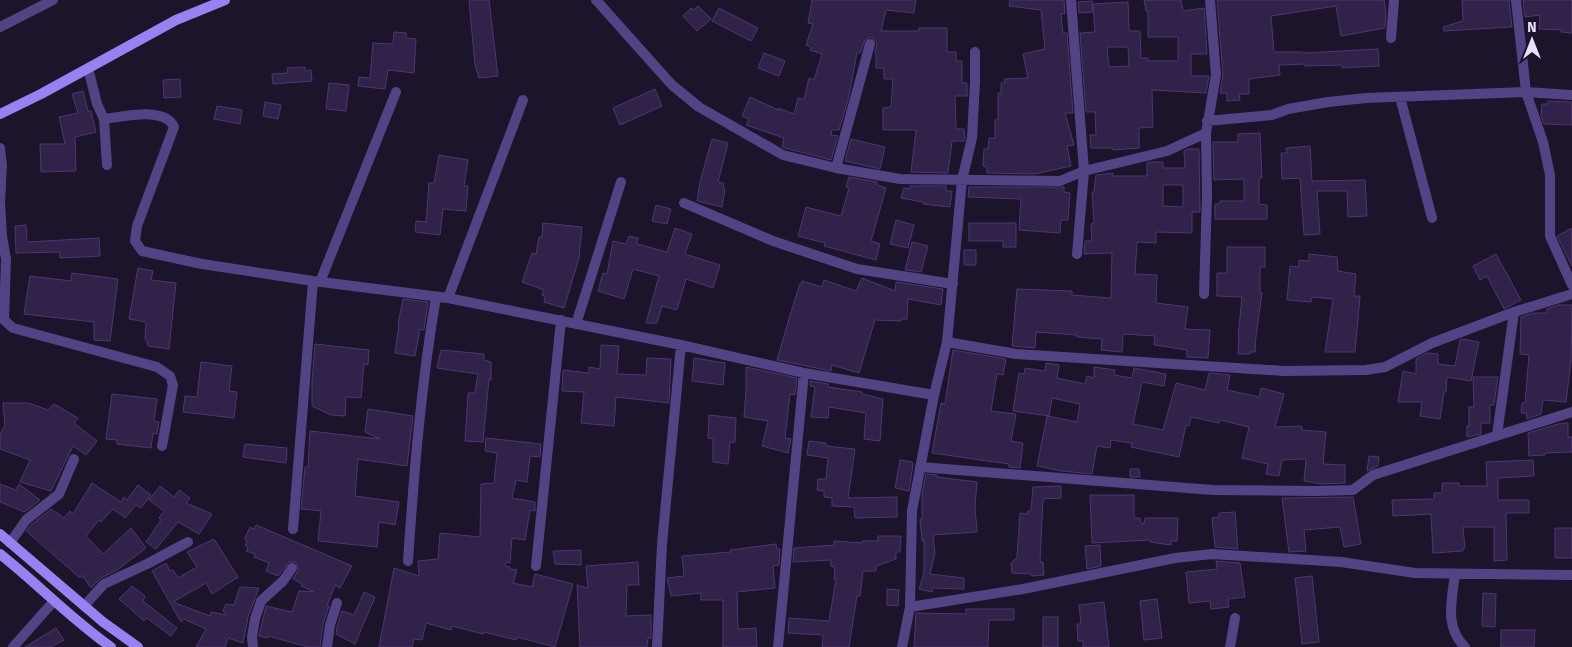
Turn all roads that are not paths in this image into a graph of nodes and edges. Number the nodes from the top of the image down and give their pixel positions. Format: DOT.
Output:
graph roads {
  1 [pos="53,0"];
  2 [pos="225,0"];
  3 [pos="596,0"];
  4 [pos="1071,0"];
  5 [pos="1210,0"];
  6 [pos="1394,0"];
  7 [pos="1516,0"];
  8 [pos="0,27"];
  9 [pos="1392,38"];
  10 [pos="870,44"];
  11 [pos="975,52"];
  12 [pos="88,68"];
  13 [pos="396,92"];
  14 [pos="1526,92"];
  15 [pos="1572,95"];
  16 [pos="1400,97"];
  17 [pos="523,100"];
  18 [pos="0,114"];
  19 [pos="104,119"];
  20 [pos="1207,121"];
  21 [pos="1206,133"];
  22 [pos="0,148"];
  23 [pos="107,165"];
  24 [pos="836,168"];
  25 [pos="1084,171"];
  26 [pos="962,180"];
  27 [pos="621,182"];
  28 [pos="684,203"];
  29 [pos="1432,218"];
  30 [pos="1077,254"];
  31 [pos="316,282"];
  32 [pos="953,284"];
  33 [pos="1572,285"];
  34 [pos="1204,294"];
  35 [pos="1572,294"];
  36 [pos="436,297"];
  37 [pos="448,298"];
  38 [pos="1514,312"];
  39 [pos="561,320"];
  40 [pos="576,324"];
  41 [pos="947,342"];
  42 [pos="681,345"];
  43 [pos="804,373"];
  44 [pos="934,395"];
  45 [pos="1572,412"];
  46 [pos="1497,435"];
  47 [pos="162,446"];
  48 [pos="74,459"];
  49 [pos="920,467"];
  50 [pos="293,529"];
  51 [pos="0,534"];
  52 [pos="188,542"];
  53 [pos="10,543"];
  54 [pos="0,554"];
  55 [pos="408,561"];
  56 [pos="536,566"];
  57 [pos="292,568"];
  58 [pos="1455,574"];
  59 [pos="1572,575"];
  60 [pos="54,601"];
  61 [pos="337,603"];
  62 [pos="84,606"];
  63 [pos="910,607"];
  64 [pos="1235,618"];
  65 [pos="13,647"];
  66 [pos="111,647"];
  67 [pos="138,647"];
  68 [pos="253,647"];
  69 [pos="327,647"];
  70 [pos="657,647"];
  71 [pos="778,647"];
  72 [pos="902,647"];
  73 [pos="1230,647"];
  74 [pos="1465,647"];
  1 -- 8 [label="street"];
  2 -- 12 [label="main road"];
  3 -- 24 [label="street"];
  4 -- 25 [label="street"];
  5 -- 20 [label="street"];
  6 -- 9 [label="street"];
  7 -- 14 [label="street"];
  10 -- 24 [label="street"];
  11 -- 26 [label="street"];
  12 -- 18 [label="main road"];
  12 -- 19 [label="street"];
  13 -- 31 [label="street"];
  14 -- 15 [label="street"];
  14 -- 16 [label="street"];
  14 -- 33 [label="street"];
  16 -- 20 [label="street"];
  16 -- 29 [label="street"];
  17 -- 37 [label="street"];
  19 -- 23 [label="street"];
  19 -- 31 [label="street"];
  20 -- 21 [label="street"];
  21 -- 25 [label="street"];
  21 -- 34 [label="street"];
  22 -- 47 [label="street"];
  24 -- 26 [label="street"];
  25 -- 26 [label="street"];
  25 -- 30 [label="street"];
  26 -- 32 [label="street"];
  27 -- 40 [label="street"];
  28 -- 32 [label="street"];
  31 -- 36 [label="street"];
  31 -- 50 [label="street"];
  32 -- 41 [label="street"];
  35 -- 38 [label="street"];
  36 -- 37 [label="street"];
  36 -- 55 [label="street"];
  37 -- 39 [label="street"];
  38 -- 41 [label="street"];
  38 -- 46 [label="street"];
  39 -- 40 [label="street"];
  39 -- 56 [label="street"];
  40 -- 42 [label="street"];
  41 -- 44 [label="street"];
  42 -- 43 [label="street"];
  42 -- 70 [label="street"];
  43 -- 44 [label="street"];
  43 -- 71 [label="street"];
  44 -- 49 [label="street"];
  45 -- 46 [label="street"];
  46 -- 49 [label="street"];
  48 -- 53 [label="street"];
  49 -- 63 [label="street"];
  51 -- 53 [label="main road"];
  52 -- 62 [label="street"];
  53 -- 62 [label="main road"];
  54 -- 60 [label="main road"];
  57 -- 68 [label="street"];
  58 -- 59 [label="street"];
  58 -- 63 [label="street"];
  58 -- 74 [label="street"];
  60 -- 65 [label="street"];
  60 -- 66 [label="main road"];
  61 -- 69 [label="street"];
  62 -- 67 [label="main road"];
  63 -- 72 [label="street"];
  64 -- 73 [label="street"];
}
